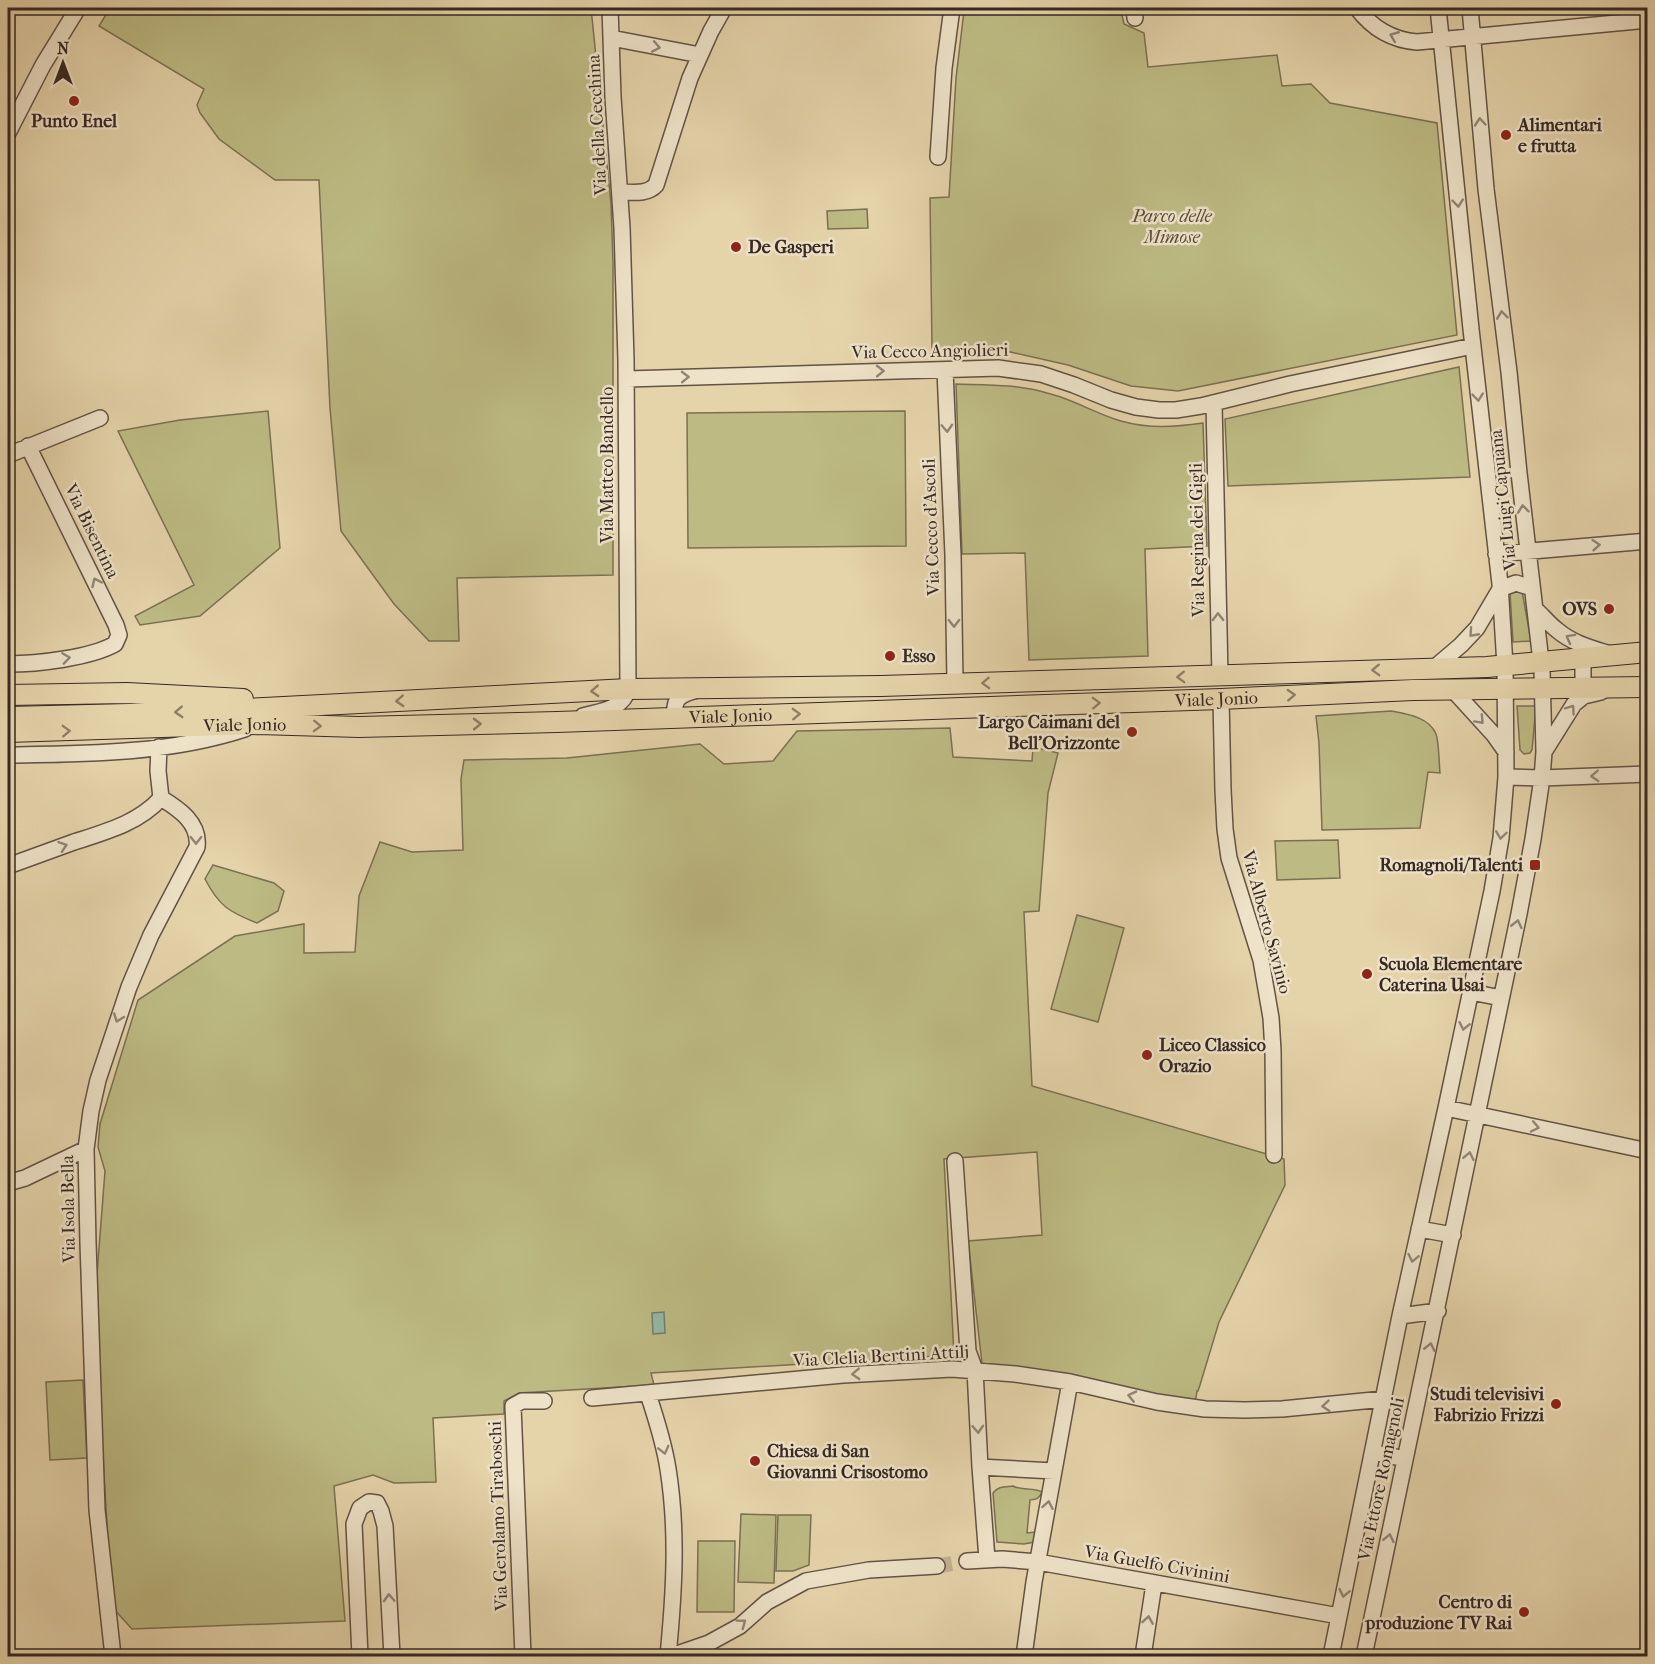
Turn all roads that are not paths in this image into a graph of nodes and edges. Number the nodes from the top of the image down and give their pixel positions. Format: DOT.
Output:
graph roads {
  1 [pos="610,8"];
  2 [pos="724,8"];
  3 [pos="952,8"];
  4 [pos="1357,8"];
  5 [pos="1438,8"];
  6 [pos="1470,8"];
  7 [pos="71,10"];
  8 [pos="1647,20"];
  9 [pos="1472,37"];
  10 [pos="611,38"];
  11 [pos="1441,40"];
  12 [pos="700,56"];
  13 [pos="8,133"];
  14 [pos="938,157"];
  15 [pos="620,192"];
  16 [pos="622,240"];
  17 [pos="1473,346"];
  18 [pos="945,370"];
  19 [pos="627,379"];
  20 [pos="1214,403"];
  21 [pos="100,418"];
  22 [pos="28,446"];
  23 [pos="8,455"];
  24 [pos="1647,541"];
  25 [pos="1528,551"];
  26 [pos="1496,554"];
  27 [pos="1532,588"];
  28 [pos="1500,589"];
  29 [pos="1535,609"];
  30 [pos="1647,652"];
  31 [pos="1612,655"];
  32 [pos="1583,658"];
  33 [pos="1542,662"];
  34 [pos="8,664"];
  35 [pos="1504,666"];
  36 [pos="1434,668"];
  37 [pos="1220,676"];
  38 [pos="955,683"];
  39 [pos="1647,687"];
  40 [pos="705,688"];
  41 [pos="1583,688"];
  42 [pos="1614,688"];
  43 [pos="628,689"];
  44 [pos="1505,689"];
  45 [pos="1543,689"];
  46 [pos="1453,690"];
  47 [pos="8,695"];
  48 [pos="1221,699"];
  49 [pos="321,705"];
  50 [pos="8,717"];
  51 [pos="675,718"];
  52 [pos="557,722"];
  53 [pos="259,724"];
  54 [pos="8,732"];
  55 [pos="159,747"];
  56 [pos="1506,752"];
  57 [pos="1544,752"];
  58 [pos="8,755"];
  59 [pos="1647,774"];
  60 [pos="1506,777"];
  61 [pos="1542,778"];
  62 [pos="161,798"];
  63 [pos="8,866"];
  64 [pos="1471,992"];
  65 [pos="1501,998"];
  66 [pos="1446,1108"];
  67 [pos="1478,1115"];
  68 [pos="86,1149"];
  69 [pos="1647,1151"];
  70 [pos="1274,1155"];
  71 [pos="955,1161"];
  72 [pos="8,1183"];
  73 [pos="1419,1229"];
  74 [pos="1453,1235"];
  75 [pos="1438,1311"];
  76 [pos="1400,1316"];
  77 [pos="975,1370"];
  78 [pos="1070,1382"];
  79 [pos="648,1394"];
  80 [pos="592,1398"];
  81 [pos="1384,1399"];
  82 [pos="544,1401"];
  83 [pos="1373,1452"];
  84 [pos="1405,1459"];
  85 [pos="980,1467"];
  86 [pos="1054,1471"];
  87 [pos="987,1559"];
  88 [pos="967,1561"];
  89 [pos="1038,1562"];
  90 [pos="937,1566"];
  91 [pos="1154,1584"];
  92 [pos="1339,1616"];
  93 [pos="113,1656"];
  94 [pos="360,1656"];
  95 [pos="392,1656"];
  96 [pos="523,1656"];
  97 [pos="669,1656"];
  98 [pos="1024,1656"];
  99 [pos="1143,1656"];
  100 [pos="1331,1656"];
  101 [pos="1364,1656"];
  1 -- 10 [label="street, Via della Cecchina"];
  2 -- 12 [label="street"];
  3 -- 14 [label="street"];
  11 -- 4 [label="street, one-way"];
  5 -- 11 [label="street, Via Luigi Capuana"];
  6 -- 9 [label="street, Via Luigi Capuana"];
  7 -- 13 [label="street"];
  8 -- 9 [label="street"];
  9 -- 11 [label="street"];
  25 -- 9 [label="street, Via Luigi Capuana, one-way"];
  10 -- 12 [label="street, one-way"];
  10 -- 15 [label="street, Via della Cecchina"];
  11 -- 17 [label="street, Via Luigi Capuana, one-way"];
  12 -- 15 [label="street"];
  15 -- 16 [label="street, Via della Cecchina"];
  16 -- 19 [label="street, Via Matteo Bandello"];
  17 -- 20 [label="street, Via Cecco Angiolieri"];
  17 -- 26 [label="street, Via Luigi Capuana, one-way"];
  19 -- 18 [label="street, Via Cecco Angiolieri, one-way"];
  18 -- 20 [label="street, Via Cecco Angiolieri"];
  18 -- 38 [label="street, Via Cecco d'Ascoli, one-way"];
  19 -- 43 [label="street, Via Matteo Bandello"];
  37 -- 20 [label="street, Via Regina dei Gigli, one-way"];
  21 -- 22 [label="street"];
  22 -- 23 [label="street"];
  34 -- 22 [label="street, Via Bisentina, one-way"];
  25 -- 24 [label="street, one-way"];
  25 -- 26 [label="street"];
  25 -- 27 [label="street, Via Luigi Capuana"];
  26 -- 28 [label="street, Via Luigi Capuana"];
  27 -- 28 [label="street, Via Luigi Capuana"];
  27 -- 29 [label="street, Via Ettore Romagnoli"];
  28 -- 35 [label="street, Via Ettore Romagnoli"];
  28 -- 36 [label="street, one-way"];
  31 -- 29 [label="street, one-way"];
  29 -- 33 [label="street, Via Ettore Romagnoli"];
  30 -- 31 [label="main road, Viale Jonio"];
  31 -- 32 [label="main road, Viale Jonio"];
  32 -- 33 [label="main road, Viale Jonio"];
  32 -- 41 [label="street"];
  33 -- 35 [label="main road, Viale Jonio"];
  33 -- 45 [label="street, Via Ettore Romagnoli"];
  35 -- 36 [label="main road, Viale Jonio"];
  35 -- 44 [label="street, Via Ettore Romagnoli"];
  36 -- 37 [label="main road, Viale Jonio, one-way"];
  37 -- 38 [label="main road, Viale Jonio, one-way"];
  38 -- 40 [label="main road, Viale Jonio"];
  39 -- 42 [label="main road, Viale Jonio"];
  40 -- 43 [label="main road, Viale Jonio"];
  40 -- 51 [label="street"];
  41 -- 42 [label="main road, Viale Jonio"];
  41 -- 45 [label="main road, Viale Jonio"];
  57 -- 42 [label="street, one-way"];
  43 -- 49 [label="main road, Viale Jonio, one-way"];
  43 -- 52 [label="street"];
  44 -- 45 [label="main road, Viale Jonio"];
  44 -- 46 [label="main road, Viale Jonio"];
  44 -- 56 [label="street, Via Ettore Romagnoli"];
  45 -- 57 [label="street, Via Ettore Romagnoli"];
  48 -- 46 [label="main road, Viale Jonio, one-way"];
  46 -- 56 [label="street, one-way"];
  47 -- 49 [label="main road"];
  51 -- 48 [label="main road, Viale Jonio, one-way"];
  48 -- 70 [label="street, Via Alberto Savinio"];
  49 -- 50 [label="main road, Viale Jonio, one-way"];
  51 -- 52 [label="main road, Viale Jonio"];
  53 -- 52 [label="main road, Viale Jonio, one-way"];
  54 -- 53 [label="main road, Viale Jonio, one-way"];
  53 -- 55 [label="street"];
  55 -- 58 [label="street"];
  55 -- 62 [label="street"];
  56 -- 60 [label="street, Via Ettore Romagnoli"];
  57 -- 61 [label="street, Via Ettore Romagnoli"];
  59 -- 61 [label="street, one-way"];
  60 -- 61 [label="street"];
  60 -- 64 [label="street, Via Ettore Romagnoli, one-way"];
  65 -- 61 [label="street, Via Ettore Romagnoli, one-way"];
  63 -- 62 [label="street, one-way"];
  62 -- 68 [label="street, Via Isola Bella, one-way"];
  64 -- 65 [label="street"];
  64 -- 66 [label="street, Via Ettore Romagnoli, one-way"];
  65 -- 67 [label="street, Via Ettore Romagnoli"];
  66 -- 67 [label="street"];
  66 -- 73 [label="street, Via Ettore Romagnoli"];
  67 -- 69 [label="street, one-way"];
  74 -- 67 [label="street, Via Ettore Romagnoli, one-way"];
  68 -- 72 [label="street"];
  68 -- 93 [label="street, Via Isola Bella"];
  71 -- 77 [label="street"];
  73 -- 74 [label="street"];
  73 -- 76 [label="street, Via Ettore Romagnoli, one-way"];
  74 -- 75 [label="street, Via Ettore Romagnoli"];
  75 -- 76 [label="street"];
  84 -- 75 [label="street, Via Ettore Romagnoli, one-way"];
  76 -- 81 [label="street, Via Ettore Romagnoli"];
  77 -- 78 [label="street, Via Clelia Bertini Attilj"];
  77 -- 79 [label="street, Via Clelia Bertini Attilj, one-way"];
  77 -- 85 [label="street, one-way"];
  81 -- 78 [label="street, Via Clelia Bertini Attilj, one-way"];
  78 -- 86 [label="street"];
  79 -- 80 [label="street, Via Clelia Bertini Attilj"];
  79 -- 97 [label="street, one-way"];
  81 -- 83 [label="street, Via Ettore Romagnoli"];
  82 -- 96 [label="street, Via Gerolamo Tiraboschi"];
  83 -- 84 [label="street"];
  83 -- 92 [label="street, Via Ettore Romagnoli, one-way"];
  101 -- 84 [label="street, Via Ettore Romagnoli, one-way"];
  85 -- 86 [label="street"];
  85 -- 87 [label="street"];
  89 -- 86 [label="street, one-way"];
  87 -- 88 [label="street, Via Guelfo Civinini"];
  87 -- 89 [label="street, Via Guelfo Civinini"];
  89 -- 91 [label="street, Via Guelfo Civinini"];
  89 -- 98 [label="street"];
  97 -- 90 [label="street, one-way"];
  91 -- 92 [label="street, Via Guelfo Civinini"];
  99 -- 91 [label="street, one-way"];
  92 -- 100 [label="street, Via Ettore Romagnoli"];
  95 -- 94 [label="street, one-way"];
}
